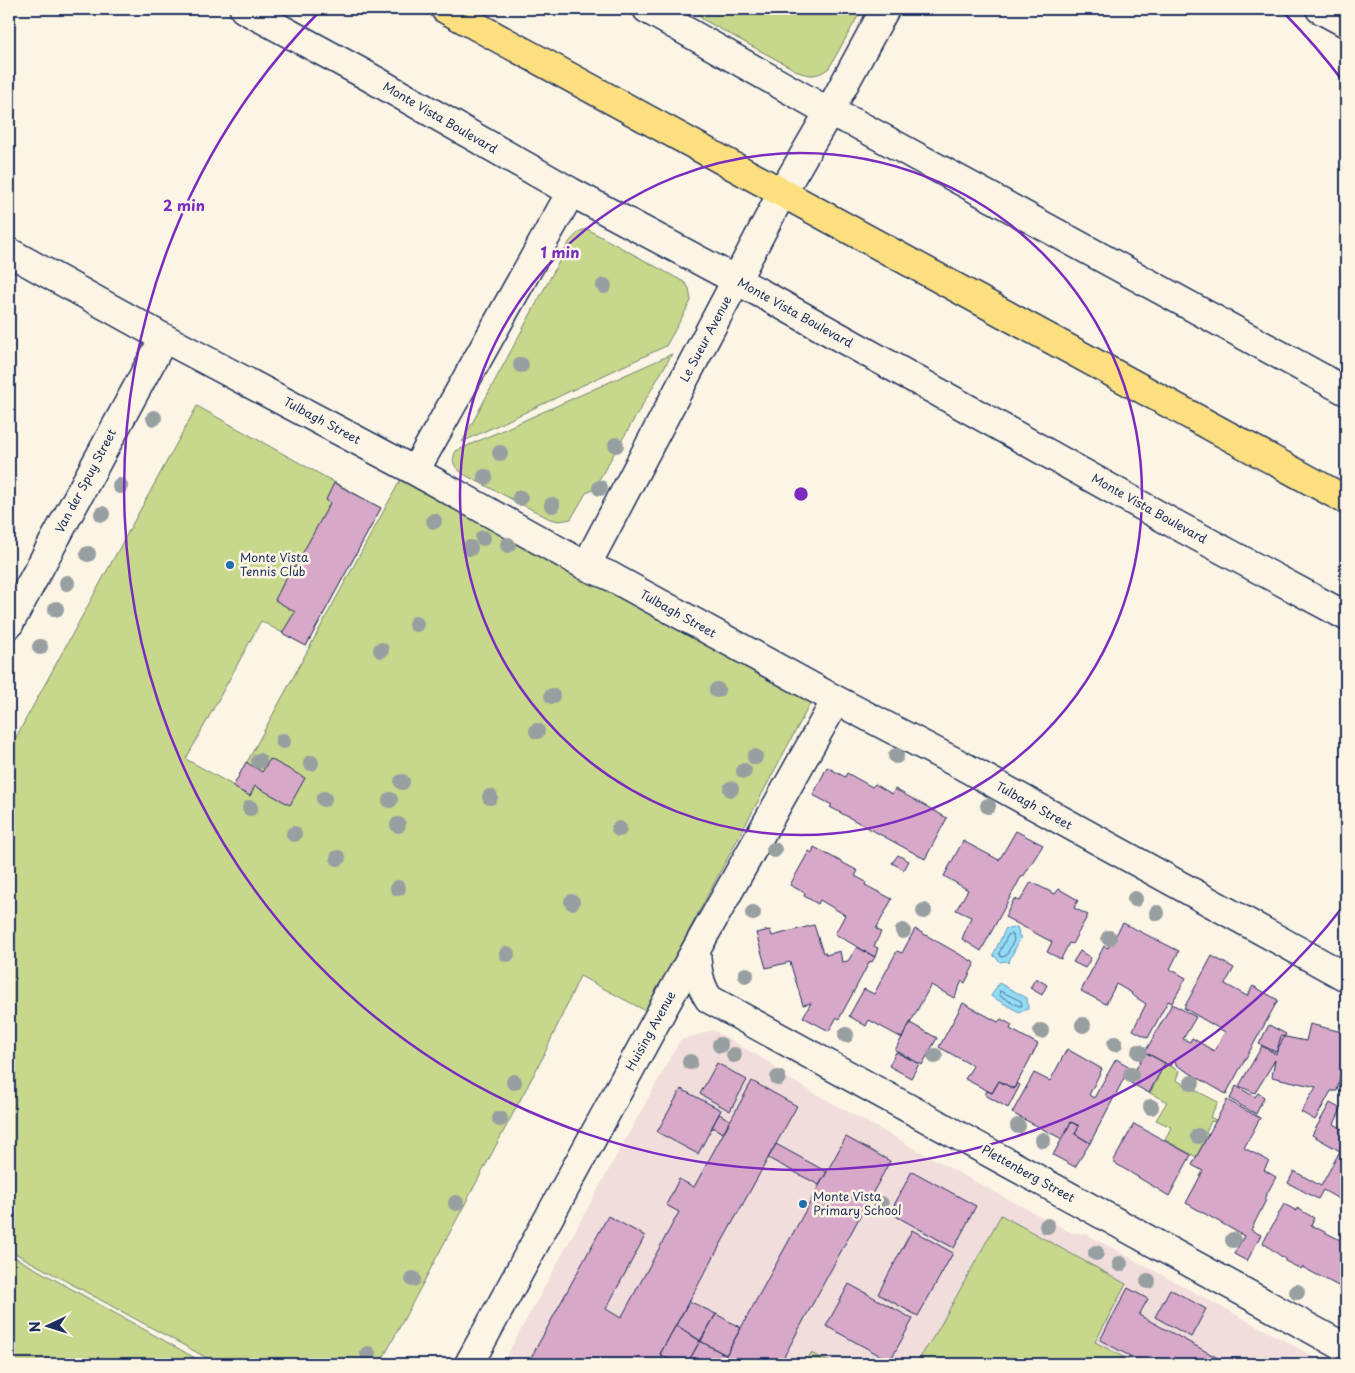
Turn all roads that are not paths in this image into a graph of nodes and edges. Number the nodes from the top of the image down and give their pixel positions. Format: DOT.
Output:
graph roads {
  1 [pos="244,9"];
  2 [pos="446,9"];
  3 [pos="885,9"];
  4 [pos="1320,9"];
  5 [pos="662,12"];
  6 [pos="1346,23"];
  7 [pos="829,112"];
  8 [pos="570,192"];
  9 [pos="782,192"];
  10 [pos="9,252"];
  11 [pos="737,281"];
  12 [pos="164,338"];
  13 [pos="1346,391"];
  14 [pos="415,471"];
  15 [pos="1346,500"];
  16 [pos="586,566"];
  17 [pos="1346,616"];
  18 [pos="10,618"];
  19 [pos="836,700"];
  20 [pos="696,951"];
  21 [pos="1346,977"];
  22 [pos="709,999"];
  23 [pos="665,1005"];
  24 [pos="1346,1348"];
  25 [pos="469,1364"];
  1 -- 8 [label="street, Monte Vista Boulevard"];
  2 -- 9 [label="main road"];
  3 -- 7 [label="street, Le Sueur Avenue"];
  4 -- 6 [label="street"];
  5 -- 7 [label="street"];
  7 -- 9 [label="street, Le Sueur Avenue"];
  7 -- 13 [label="street"];
  8 -- 11 [label="street, Monte Vista Boulevard"];
  8 -- 14 [label="street"];
  9 -- 11 [label="street, Le Sueur Avenue"];
  9 -- 15 [label="main road"];
  10 -- 12 [label="street, Tulbagh Street"];
  11 -- 16 [label="street, Le Sueur Avenue"];
  11 -- 17 [label="street, Monte Vista Boulevard"];
  12 -- 14 [label="street, Tulbagh Street"];
  12 -- 18 [label="street, Van der Spuy Street"];
  14 -- 16 [label="street, Tulbagh Street"];
  16 -- 19 [label="street, Tulbagh Street"];
  19 -- 20 [label="street, Huising Avenue"];
  19 -- 21 [label="street, Tulbagh Street"];
  20 -- 22 [label="street"];
  20 -- 23 [label="street, Huising Avenue"];
  22 -- 23 [label="street"];
  22 -- 24 [label="street, Plettenberg Street"];
  23 -- 25 [label="street, Huising Avenue"];
}
